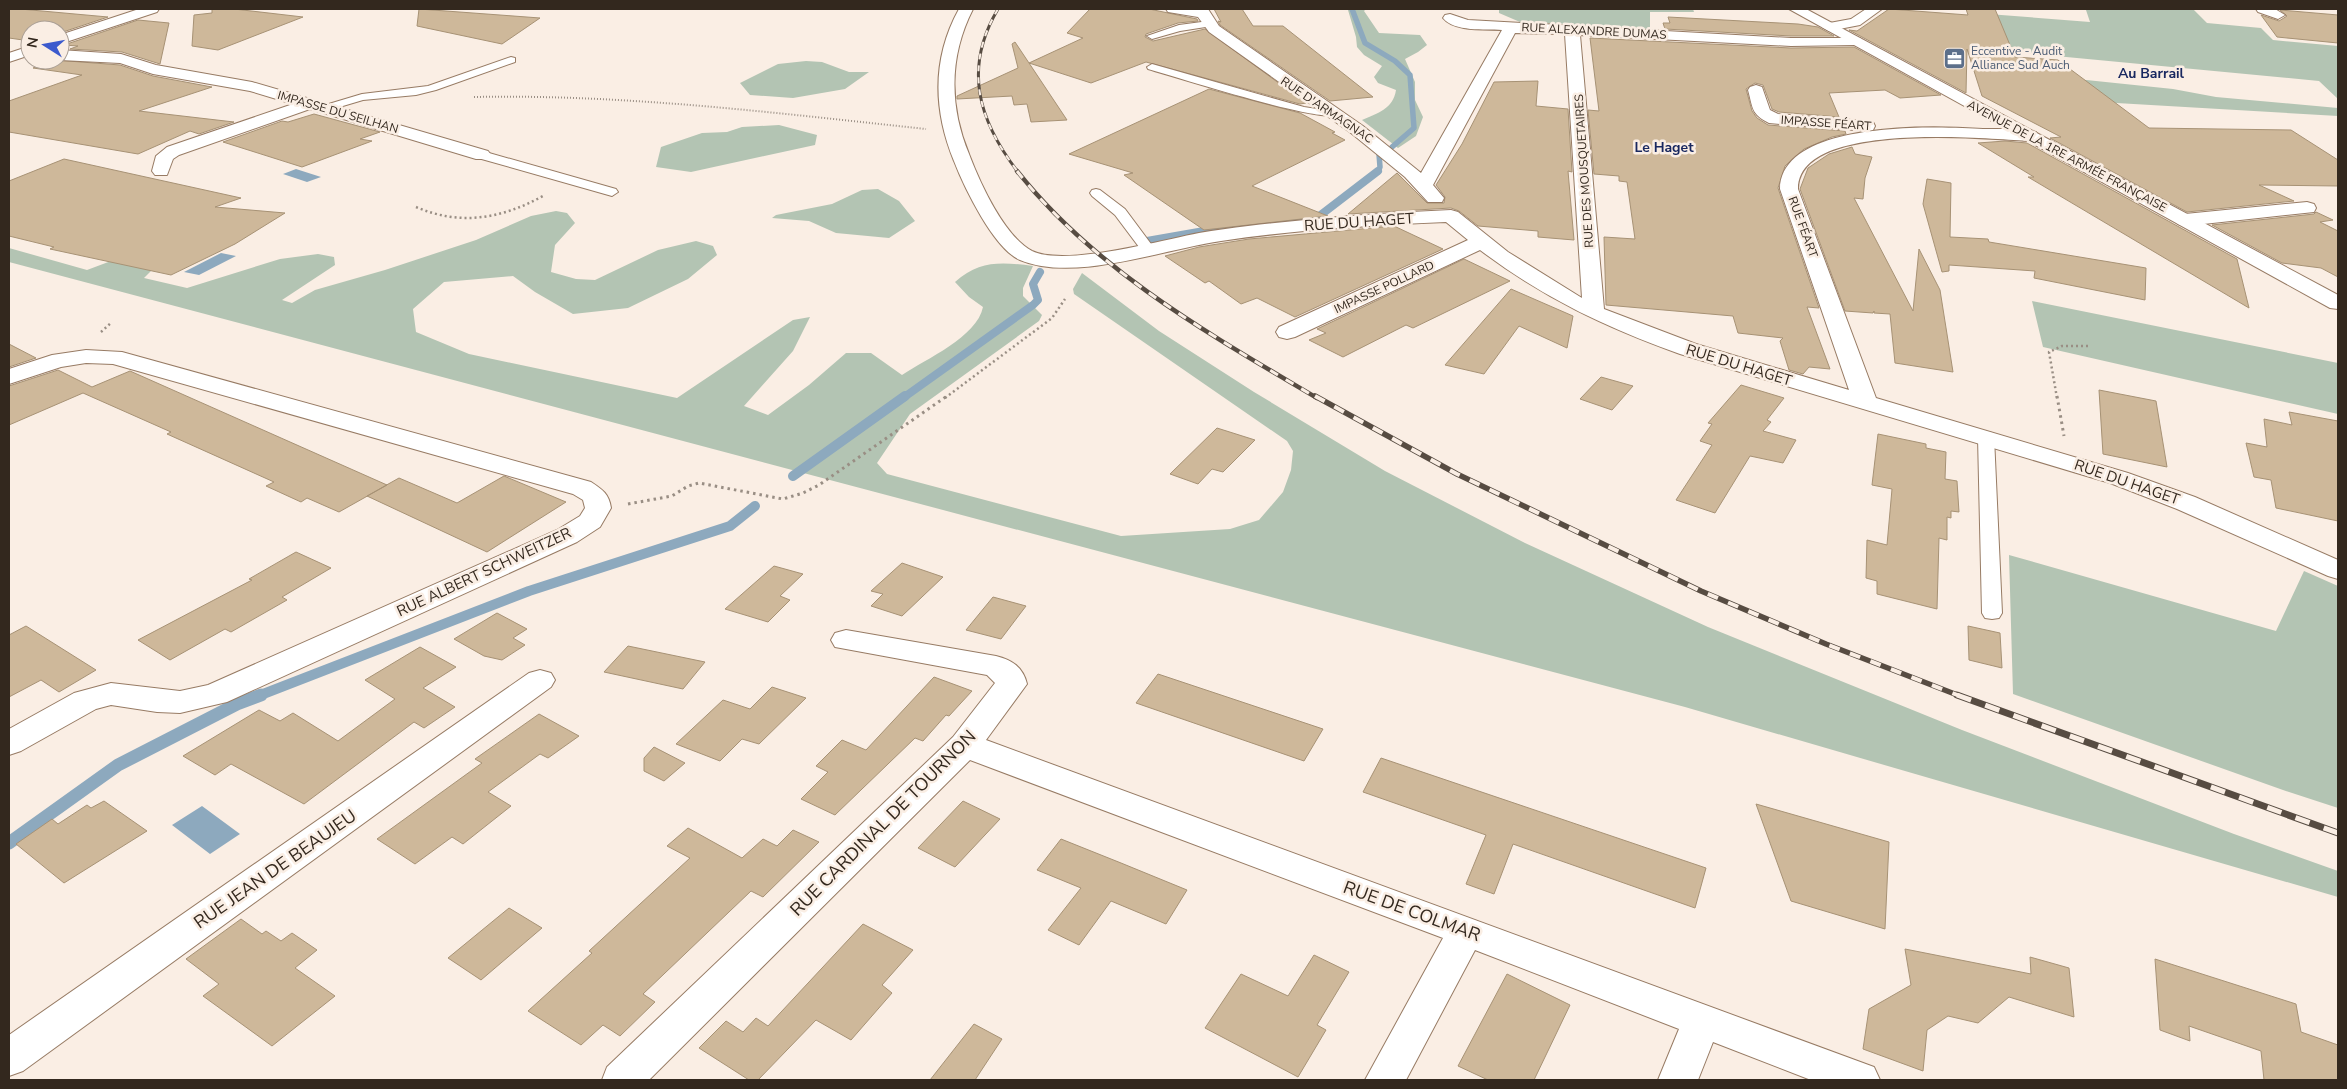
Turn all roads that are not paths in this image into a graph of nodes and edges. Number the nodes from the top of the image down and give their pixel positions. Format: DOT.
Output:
graph roads {
  1 [pos="152,9"];
  2 [pos="966,9"];
  3 [pos="1173,9"];
  4 [pos="1796,9"];
  5 [pos="1875,9"];
  6 [pos="2263,9"];
  7 [pos="2278,15"];
  8 [pos="1204,16"];
  9 [pos="1450,18"];
  10 [pos="1521,27"];
  11 [pos="1829,27"];
  12 [pos="1572,29"];
  13 [pos="1152,36"];
  14 [pos="70,37"];
  15 [pos="1855,41"];
  16 [pos="70,56"];
  17 [pos="511,60"];
  18 [pos="1152,67"];
  19 [pos="1756,90"];
  20 [pos="318,106"];
  21 [pos="1332,114"];
  22 [pos="1914,131"];
  23 [pos="2030,136"];
  24 [pos="482,155"];
  25 [pos="161,171"];
  26 [pos="1424,185"];
  27 [pos="612,192"];
  28 [pos="1096,193"];
  29 [pos="2307,208"];
  30 [pos="1451,216"];
  31 [pos="2186,220"];
  32 [pos="1480,242"];
  33 [pos="1147,248"];
  34 [pos="2338,304"];
  35 [pos="1594,312"];
  36 [pos="1287,332"];
  37 [pos="9,377"];
  38 [pos="1866,403"];
  39 [pos="1986,438"];
  40 [pos="2338,570"];
  41 [pos="1992,613"];
  42 [pos="846,640"];
  43 [pos="540,680"];
  44 [pos="9,743"];
  45 [pos="965,745"];
  46 [pos="1466,931"];
  47 [pos="1702,1021"];
  48 [pos="9,1058"];
  49 [pos="622,1080"];
  50 [pos="1385,1080"];
  51 [pos="1678,1080"];
  52 [pos="1859,1080"];
  1 -- 14 [label="street"];
  2 -- 33 [label="street, RUE DU HAGET"];
  3 -- 8 [label="street"];
  4 -- 11 [label="street, AVENUE DE LA 1RE ARMÉE FRANÇAISE"];
  5 -- 11 [label="street"];
  6 -- 7 [label="street"];
  8 -- 13 [label="lane"];
  8 -- 21 [label="street, RUE D'ARMAGNAC"];
  9 -- 10 [label="street"];
  10 -- 12 [label="street, RUE ALEXANDRE DUMAS"];
  10 -- 26 [label="street, RUE ALEXANDRE DUMAS"];
  11 -- 15 [label="street, AVENUE DE LA 1RE ARMÉE FRANÇAISE"];
  12 -- 15 [label="street, RUE ALEXANDRE DUMAS"];
  12 -- 35 [label="street, RUE DES MOUSQUETAIRES"];
  15 -- 23 [label="street, AVENUE DE LA 1RE ARMÉE FRANÇAISE"];
  16 -- 20 [label="street, IMPASSE DU SEILHAN"];
  17 -- 20 [label="lane"];
  18 -- 21 [label="lane"];
  19 -- 22 [label="street, IMPASSE FÉART"];
  20 -- 24 [label="street, IMPASSE DU SEILHAN"];
  20 -- 25 [label="street"];
  21 -- 26 [label="street, RUE D'ARMAGNAC"];
  22 -- 23 [label="street, RUE FÉART"];
  22 -- 38 [label="street, RUE FÉART"];
  23 -- 31 [label="street, AVENUE DE LA 1RE ARMÉE FRANÇAISE"];
  24 -- 27 [label="lane, IMPASSE DU SEILHAN"];
  26 -- 30 [label="street, RUE D'ARMAGNAC"];
  28 -- 33 [label="lane"];
  29 -- 31 [label="street"];
  30 -- 32 [label="street, RUE DU HAGET"];
  30 -- 33 [label="street, RUE DU HAGET"];
  31 -- 34 [label="street, AVENUE DE LA 1RE ARMÉE FRANÇAISE"];
  32 -- 35 [label="street, RUE DU HAGET"];
  32 -- 36 [label="street, IMPASSE POLLARD"];
  35 -- 38 [label="street, RUE DU HAGET"];
  37 -- 44 [label="street, RUE ALBERT SCHWEITZER"];
  38 -- 39 [label="street, RUE DU HAGET"];
  39 -- 40 [label="street, RUE DU HAGET"];
  39 -- 41 [label="lane"];
  42 -- 45 [label="street, RUE CARDINAL DE TOURNON"];
  43 -- 48 [label="street, RUE JEAN DE BEAUJEU"];
  45 -- 46 [label="street, RUE DE COLMAR"];
  45 -- 49 [label="street, RUE CARDINAL DE TOURNON"];
  46 -- 47 [label="street, RUE DE COLMAR"];
  46 -- 50 [label="street"];
  47 -- 51 [label="street"];
  47 -- 52 [label="street, RUE DE COLMAR"];
}
